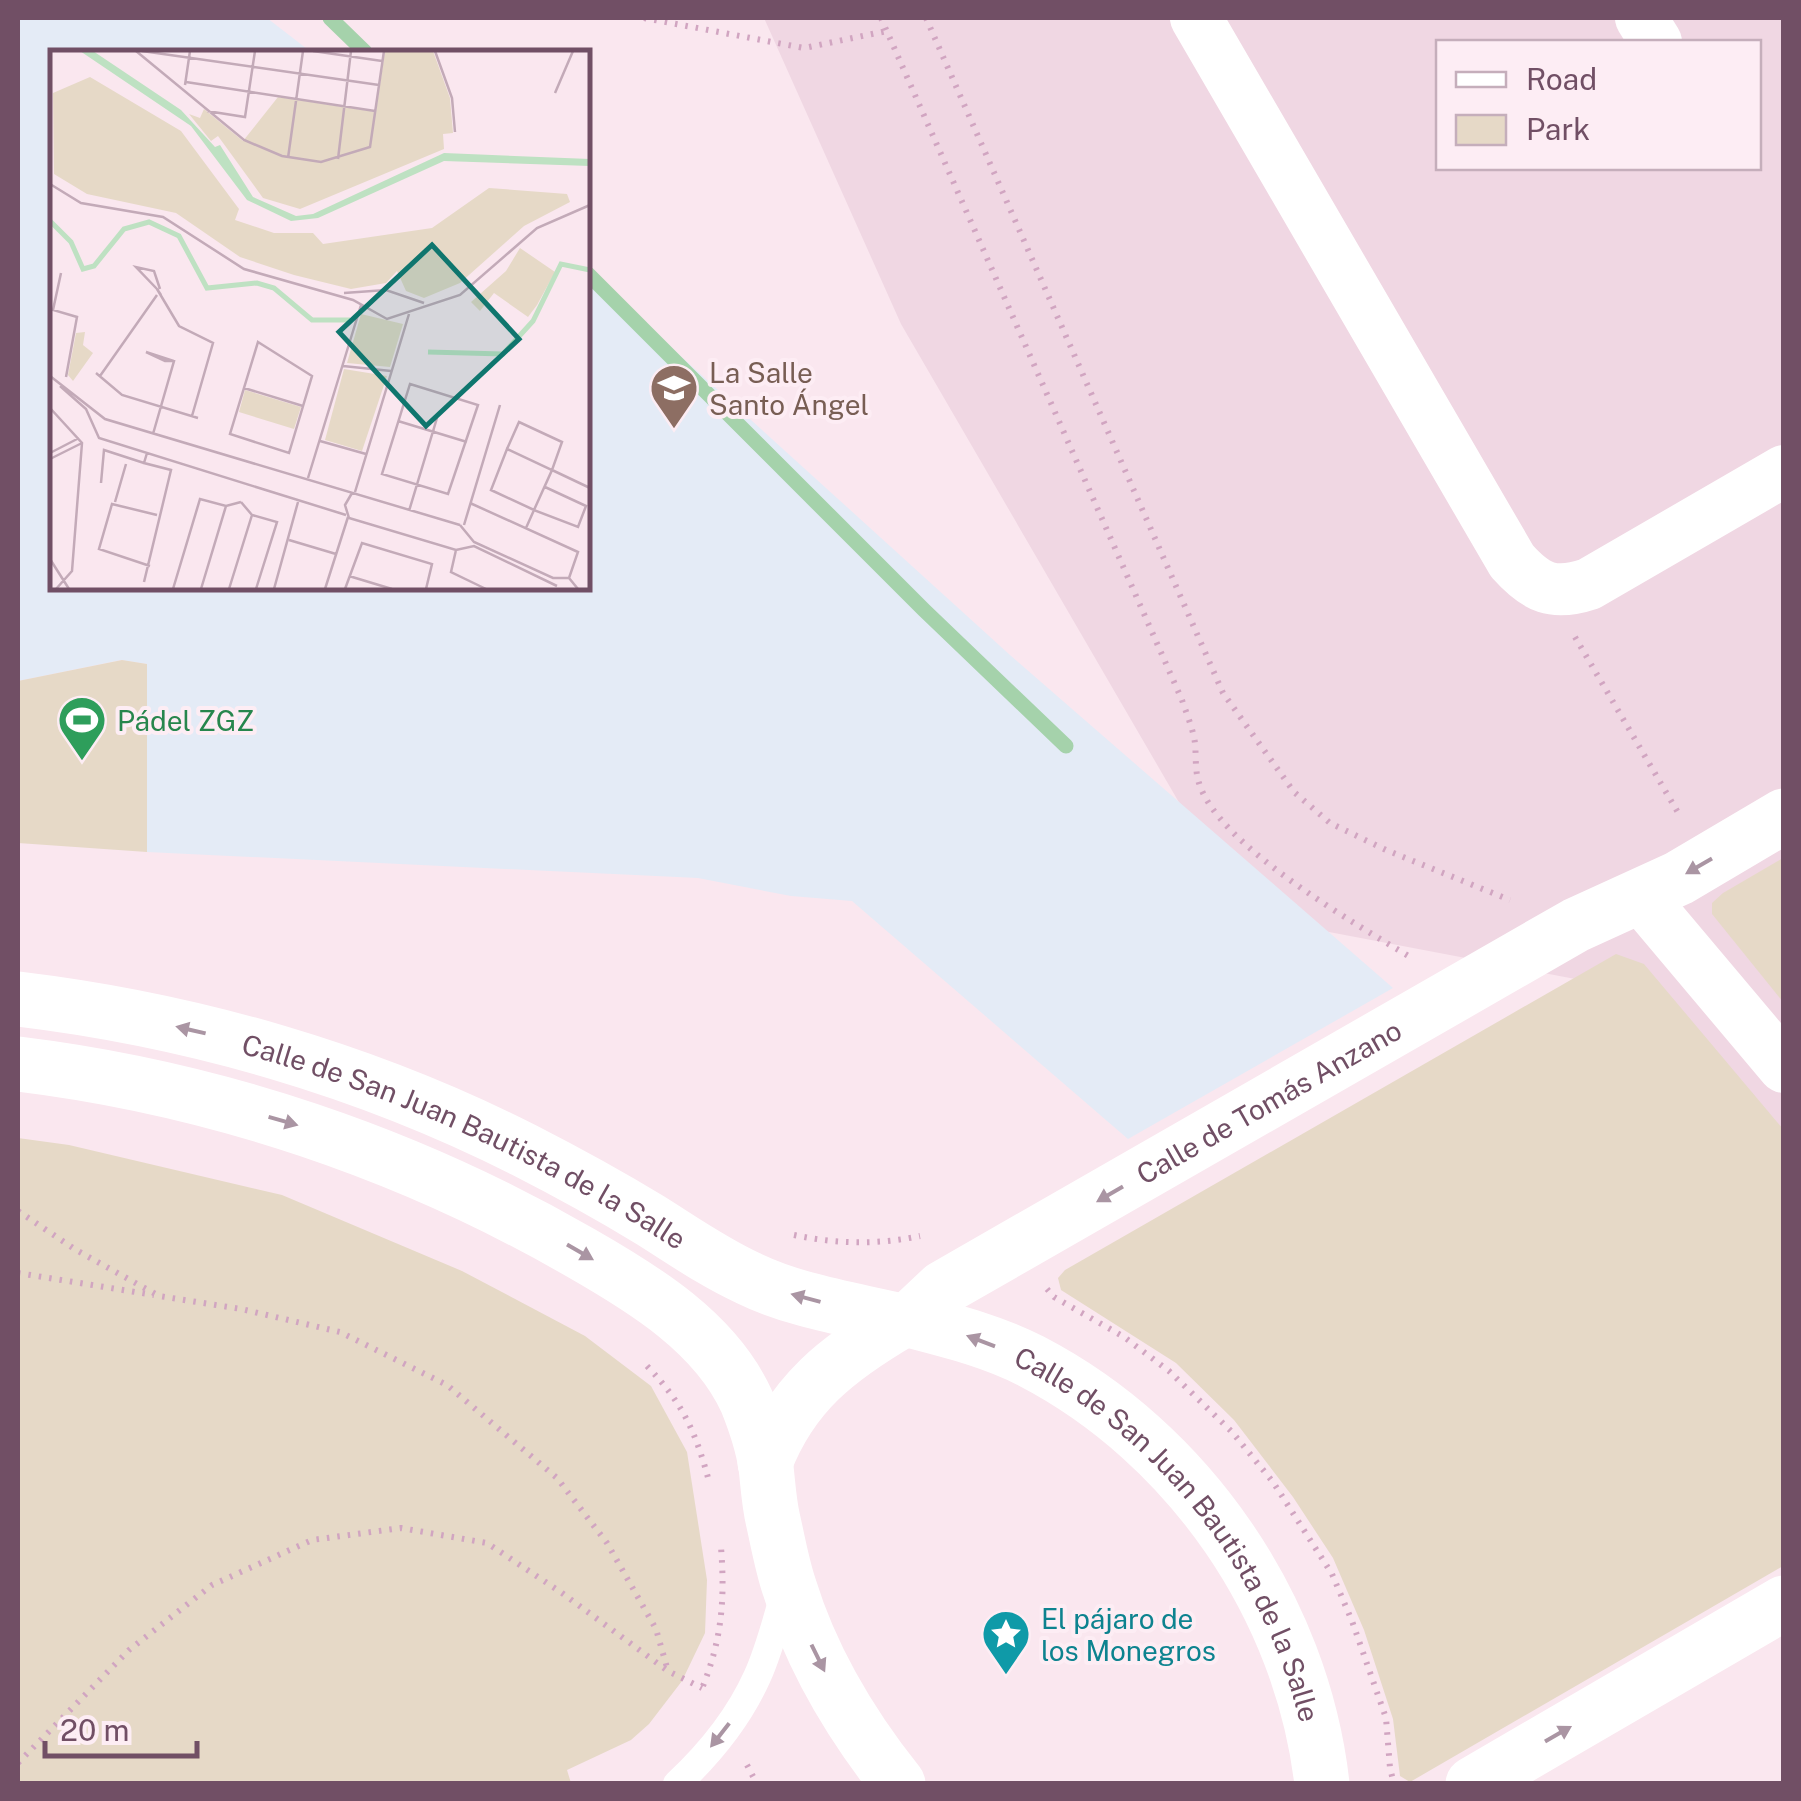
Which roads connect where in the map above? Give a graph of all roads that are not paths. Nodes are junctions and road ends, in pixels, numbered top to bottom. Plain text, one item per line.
1 (1196, 18) edge
2 (1641, 18) edge
3 (1655, 40) edge
4 (1784, 471) edge
5 (1784, 816) edge
6 (1640, 896) junction
7 (18, 999) edge
8 (18, 1064) edge
9 (1784, 1067) edge
10 (905, 1320) junction
11 (765, 1463) junction
12 (788, 1584) junction
13 (1784, 1603) edge
14 (677, 1784) edge
15 (898, 1784) edge
16 (1322, 1784) edge
17 (1473, 1784) edge

1 - 4 street
2 - 3 street
5 -> 6 main road, Calle de Tomás Anzano
6 - 9 street
6 -> 10 main road, Calle de Tomás Anzano
10 -> 7 main road, Calle de San Juan Bautista de la Salle
8 -> 11 main road, Calle de San Juan Bautista de la Salle
10 - 11 main road
16 -> 10 main road, Calle de San Juan Bautista de la Salle
11 - 12 main road, Calle de San Juan Bautista de la Salle
12 -> 14 lane
12 -> 15 main road, Calle de San Juan Bautista de la Salle
17 -> 13 main road

